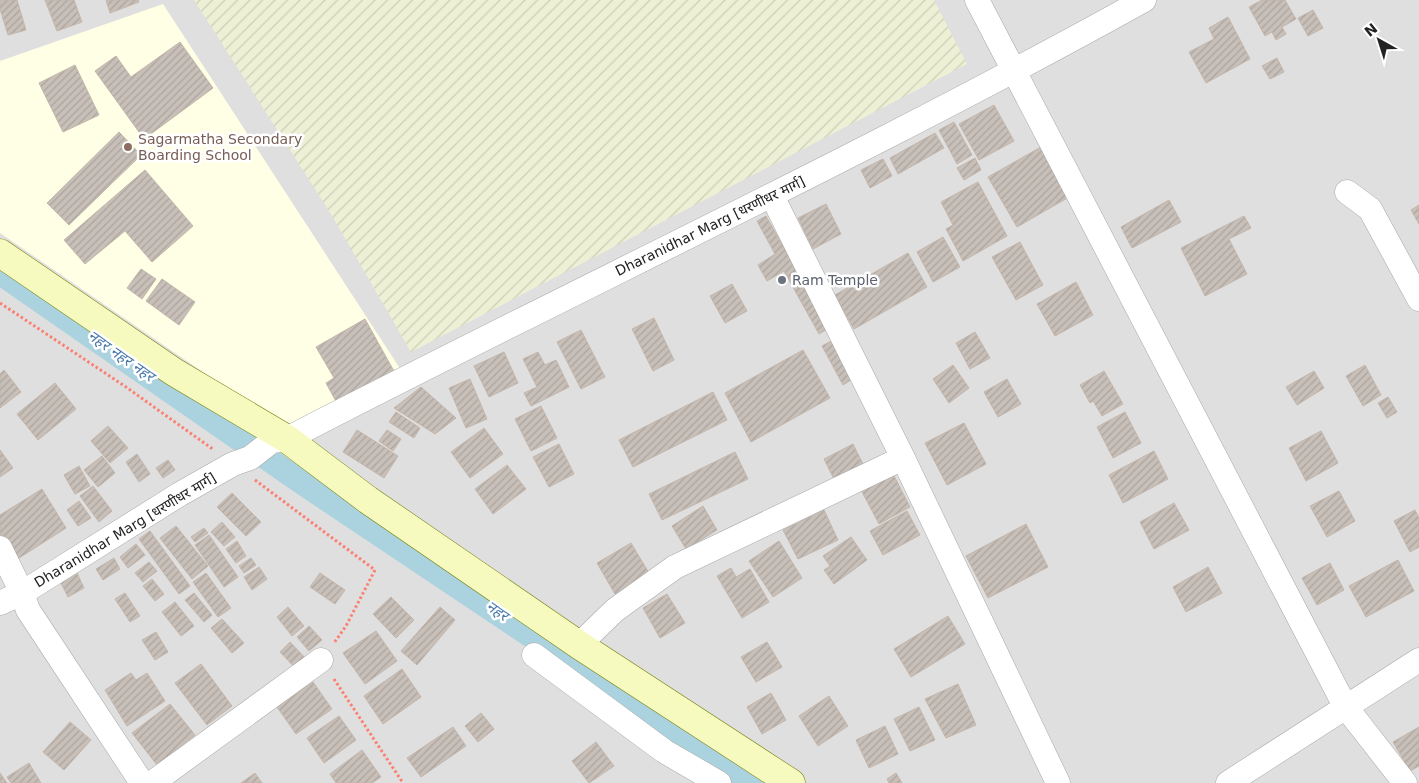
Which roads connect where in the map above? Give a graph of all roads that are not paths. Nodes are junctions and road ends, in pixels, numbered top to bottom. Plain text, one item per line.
1 (977, 0) edge
2 (1144, 0) edge
3 (1015, 72) junction
4 (1347, 192) dead end
5 (772, 196) junction
6 (0, 253) edge
7 (1419, 299) edge
8 (279, 440) junction
9 (903, 458) junction
10 (0, 548) edge
11 (22, 593) junction
12 (0, 603) edge
13 (579, 645) junction
14 (534, 655) dead end
15 (321, 660) road end
16 (1419, 660) edge
17 (1345, 706) junction
18 (1419, 776) edge
19 (142, 783) edge
20 (152, 783) edge
21 (718, 783) edge
22 (791, 783) edge
23 (1058, 783) edge
24 (1228, 783) edge
25 (1406, 783) edge

1 - 3 street
2 - 3 street, Dharanidhar Marg [धरणीधर मार्ग]
3 - 5 street, Dharanidhar Marg [धरणीधर मार्ग]
3 - 17 street
4 - 7 street
5 - 8 street, Dharanidhar Marg [धरणीधर मार्ग]
5 - 9 street
6 - 8 street
8 - 11 street, Dharanidhar Marg [धरणीधर मार्ग]
8 - 13 street
9 - 13 street
9 - 23 street
10 - 11 street
11 - 12 street, Dharanidhar Marg [धरणीधर मार्ग]
11 - 19 street
13 - 22 street
14 - 21 street
15 - 20 street
16 - 17 street
17 - 24 street
17 - 25 street
18 - 25 street

